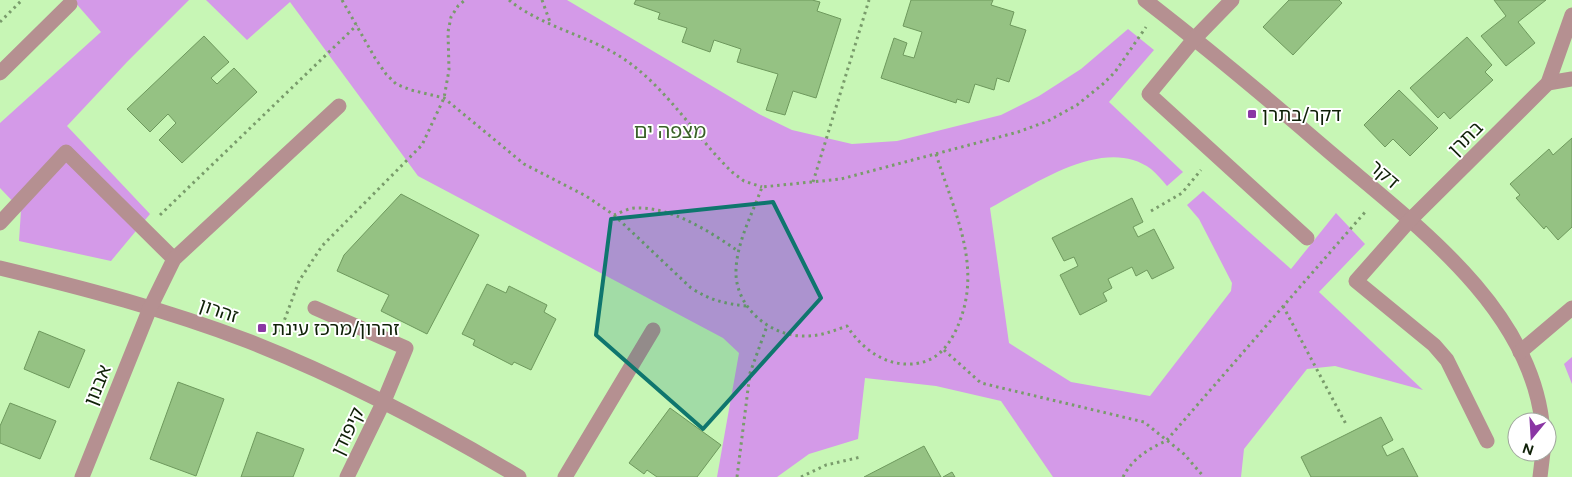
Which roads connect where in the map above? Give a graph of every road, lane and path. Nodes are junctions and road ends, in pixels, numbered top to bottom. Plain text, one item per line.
1 (22, 0) edge
2 (342, 0) edge
3 (465, 0) edge
4 (508, 0) edge
5 (542, 0) edge
6 (869, 0) edge
7 (1145, 0) edge
8 (1232, 0) edge
9 (70, 4) dead end
10 (1158, 10) junction
11 (1572, 16) edge
12 (0, 22) edge
13 (550, 22) junction
14 (357, 25) junction
15 (1195, 38) junction
16 (0, 73) edge
17 (1572, 79) edge
18 (1548, 83) junction
19 (444, 98) junction
20 (338, 106) dead end
21 (936, 154) junction
22 (1215, 155) junction
23 (813, 182) junction
24 (762, 187) junction
25 (1379, 195) junction
26 (1151, 211) dead end
27 (614, 215) junction
28 (1409, 221) junction
29 (0, 223) edge
30 (144, 230) junction
31 (1307, 238) dead end
32 (738, 250) junction
33 (174, 259) junction
34 (0, 268) edge
35 (747, 306) junction
36 (1283, 306) junction
37 (150, 308) junction
38 (315, 308) dead end
39 (1572, 308) edge
40 (767, 326) junction
41 (654, 330) dead end
42 (944, 350) junction
43 (273, 352) junction
44 (1520, 352) junction
45 (384, 402) junction
46 (1541, 412) edge
47 (1347, 426) dead end
48 (1166, 441) junction
49 (1487, 442) dead end
50 (861, 458) dead end
51 (1542, 462) edge
52 (82, 477) edge
53 (347, 477) edge
54 (519, 477) edge
55 (565, 477) edge
56 (738, 477) edge
57 (801, 477) edge
58 (1123, 477) edge
59 (1204, 477) edge
60 (1540, 477) edge

1 - 12 path
2 - 14 path
3 - 19 path
4 - 13 path
5 - 13 path
6 - 23 path
7 - 10 street, דקר
8 - 15 street
9 - 16 street
10 - 15 street, דקר
10 - 21 path
11 - 18 street
13 - 24 path
14 - 19 path
14 - 30 path
15 - 22 street
15 - 25 street, דקר
17 - 18 street
18 - 28 street, בתרן
19 - 27 path
19 - 43 path
20 - 33 street
21 - 23 path
21 - 42 path
22 - 26 path
22 - 31 street
23 - 24 path
24 - 32 path
25 - 28 street, דקר
25 - 36 path
27 - 32 path
27 - 35 path
28 - 44 street, דקר
28 - 49 street, בתרן
29 - 30 street
30 - 33 street
32 - 35 path
33 - 37 street, אבנון
34 - 37 street, זהרון
35 - 40 path
36 - 47 path
36 - 48 path
37 - 43 street, זהרון
37 - 52 street, אבנון
38 - 45 street, קיפודן
39 - 44 street
40 - 42 path
40 - 56 path
41 - 55 street
42 - 48 path
43 - 45 street, זהרון
44 - 46 street, דקר
45 - 53 street, קיפודן
45 - 54 street, זהרון
48 - 58 path
48 - 59 path
50 - 57 path
51 - 60 street

